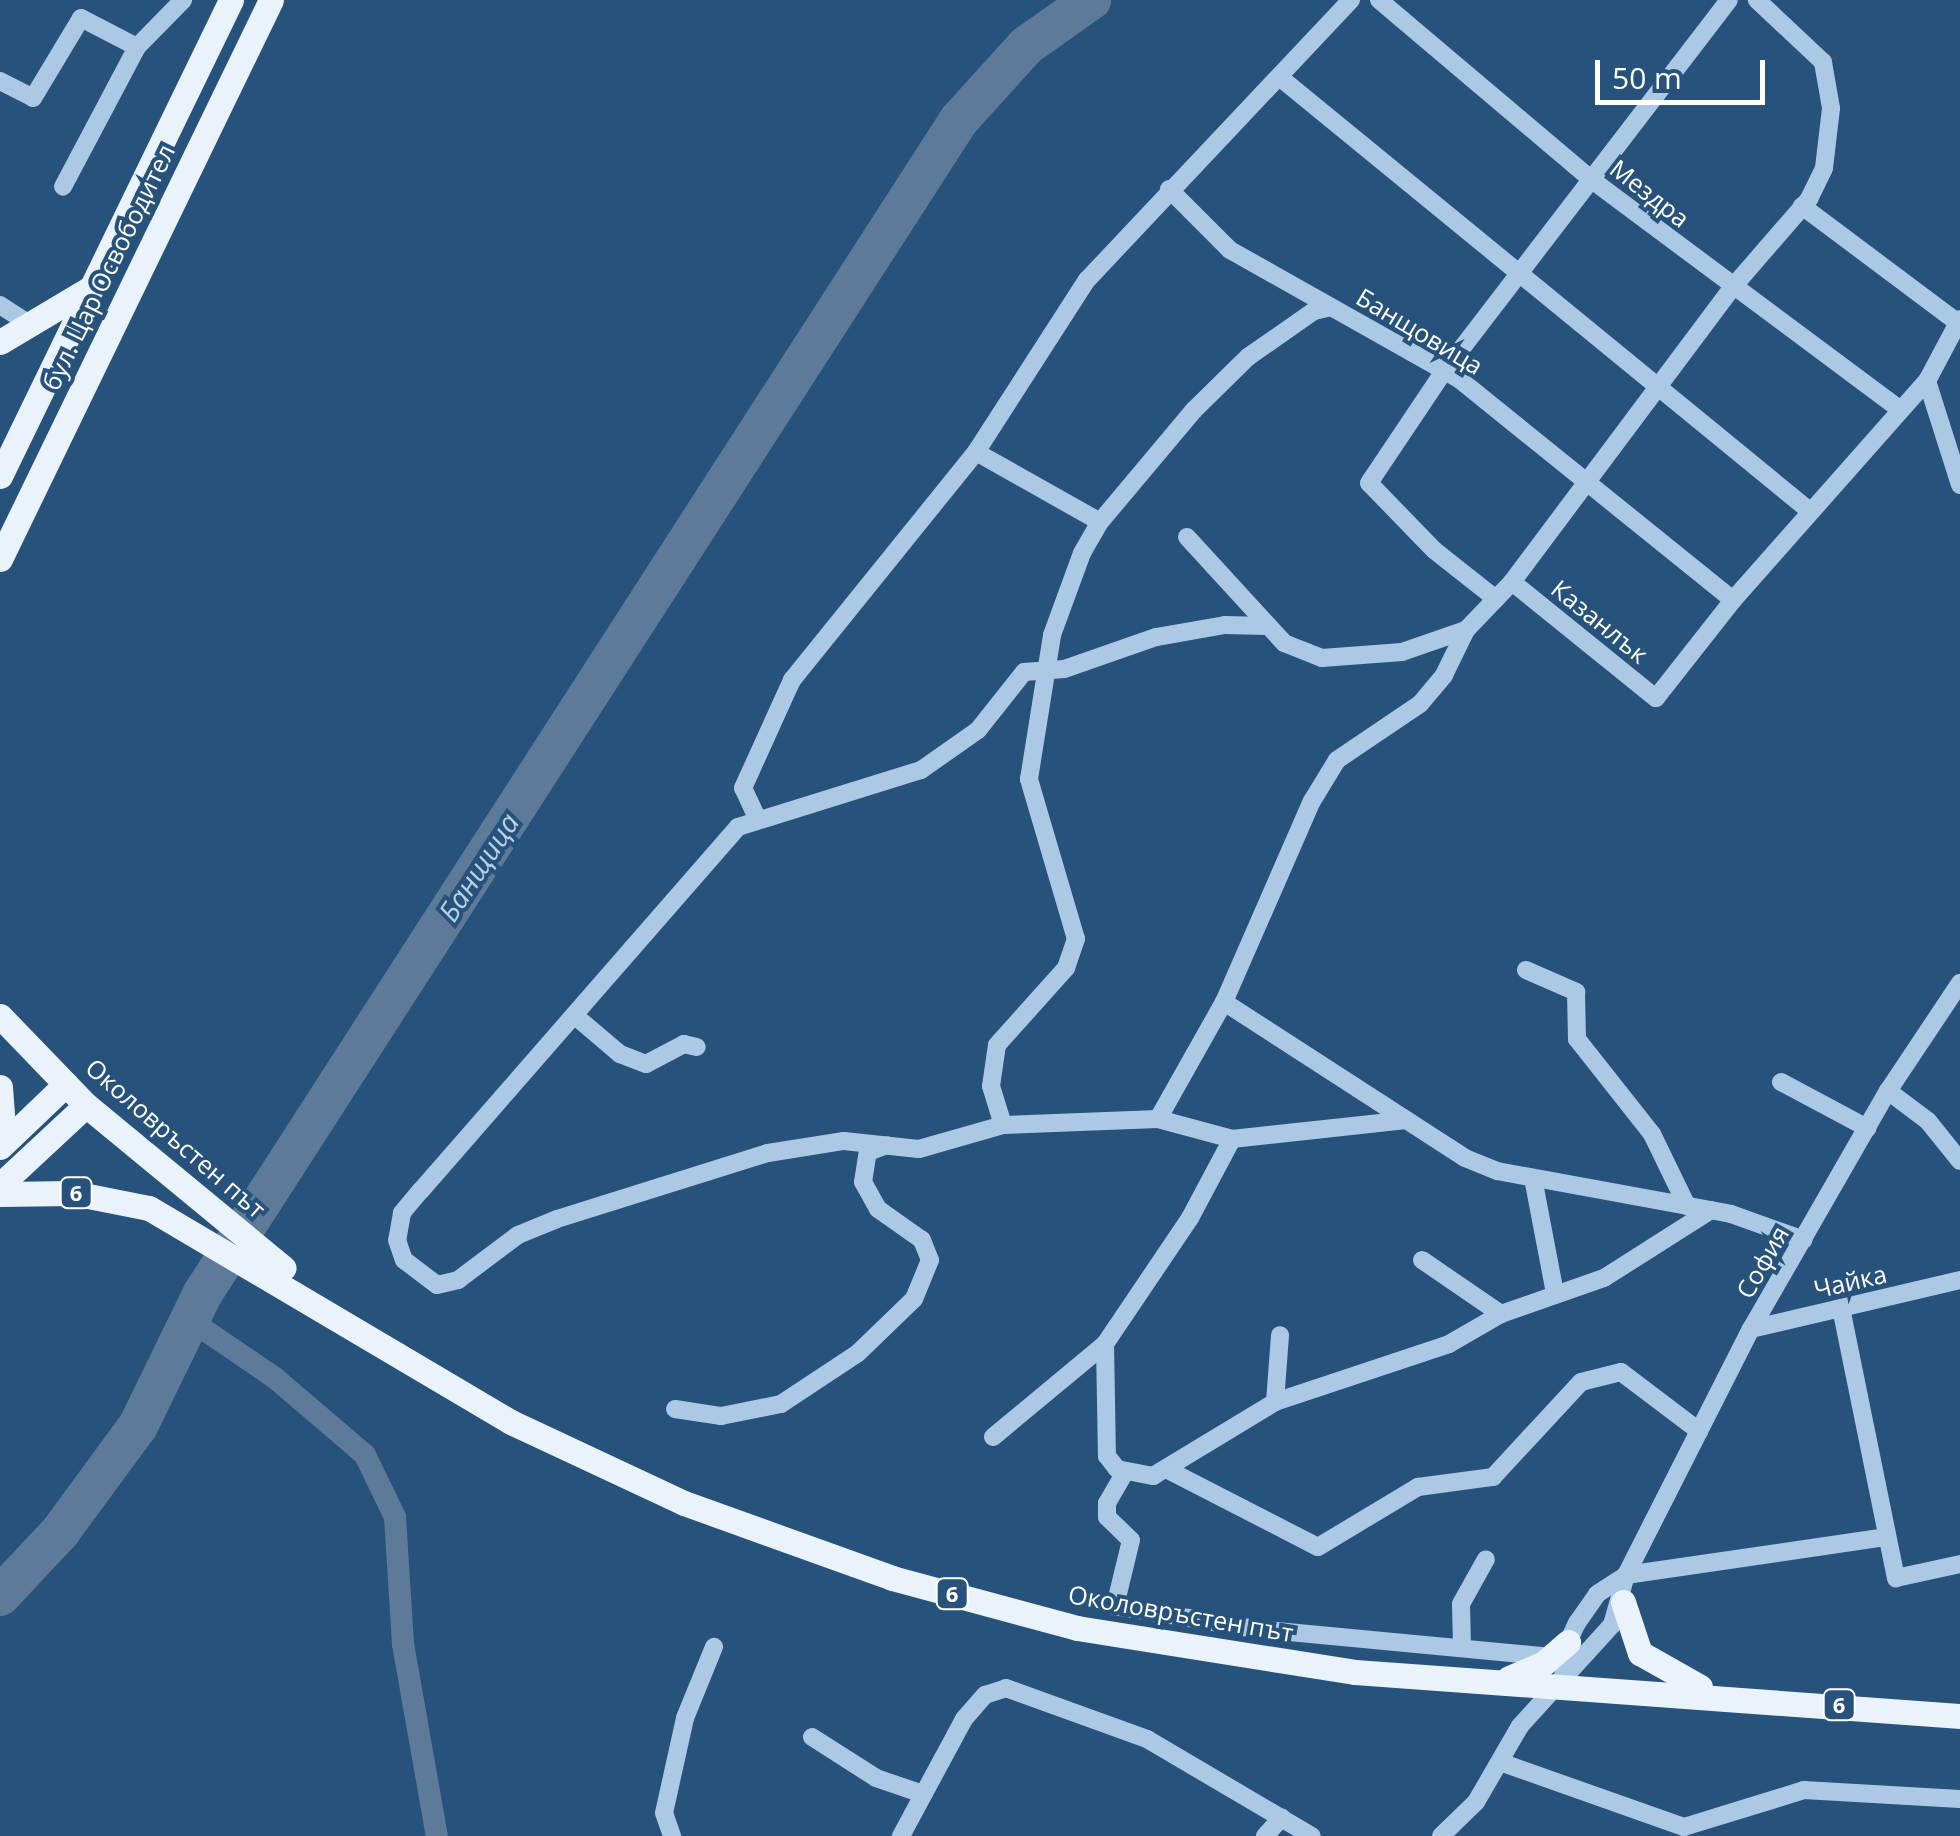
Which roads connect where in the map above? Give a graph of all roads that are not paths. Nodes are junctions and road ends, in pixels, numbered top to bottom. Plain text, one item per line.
1 (182, 0) edge
2 (232, 0) edge
3 (270, 0) edge
4 (1351, 0) edge
5 (1379, 0) edge
6 (1729, 0) edge
7 (1758, 0) edge
8 (137, 47) junction
9 (1283, 80) junction
10 (0, 81) edge
11 (1592, 180) junction
12 (63, 188) dead end
13 (1169, 189) junction
14 (1802, 206) junction
15 (1519, 276) junction
16 (92, 286) junction
17 (1732, 288) junction
18 (0, 305) edge
19 (1331, 307) junction
20 (1958, 321) edge
21 (34, 327) junction
22 (0, 342) edge
23 (1442, 374) junction
24 (1927, 380) junction
25 (1660, 391) junction
26 (1901, 410) junction
27 (976, 452) junction
28 (0, 476) edge
29 (1586, 479) junction
30 (1960, 485) edge
31 (1811, 512) junction
32 (1100, 522) junction
33 (1187, 537) dead end
34 (0, 560) edge
35 (1512, 582) junction
36 (1496, 599) junction
37 (1733, 600) junction
38 (1266, 626) junction
39 (1466, 630) junction
40 (1044, 671) junction
41 (758, 820) junction
42 (1526, 970) dead end
43 (1960, 984) edge
44 (1224, 1002) junction
45 (574, 1015) junction
46 (0, 1016) edge
47 (697, 1047) dead end
48 (1781, 1082) dead end
49 (66, 1084) junction
50 (0, 1087) edge
51 (1888, 1090) junction
52 (86, 1105) junction
53 (1158, 1119) junction
54 (1406, 1120) junction
55 (1004, 1125) junction
56 (1866, 1128) junction
57 (1232, 1139) junction
58 (2, 1144) edge
59 (888, 1145) junction
60 (1960, 1161) edge
61 (1532, 1178) junction
62 (0, 1185) edge
63 (0, 1194) edge
64 (1688, 1206) junction
65 (1712, 1210) junction
66 (1804, 1240) junction
67 (1422, 1260) dead end
68 (1960, 1280) edge
69 (1555, 1293) junction
70 (317, 1300) junction
71 (1841, 1308) junction
72 (1501, 1314) junction
73 (1750, 1330) junction
74 (1280, 1335) dead end
75 (1105, 1344) junction
76 (1275, 1402) junction
77 (675, 1409) dead end
78 (1699, 1431) junction
79 (993, 1437) dead end
80 (1170, 1471) junction
81 (1125, 1472) junction
82 (1884, 1537) junction
83 (1486, 1559) dead end
84 (1960, 1564) edge
85 (1626, 1575) junction
86 (1623, 1602) junction
87 (1462, 1646) junction
88 (714, 1648) dead end
89 (1560, 1650) junction
90 (1502, 1681) junction
91 (1562, 1683) junction
92 (1719, 1695) junction
93 (1960, 1716) edge
94 (812, 1736) dead end
95 (1500, 1762) junction
96 (923, 1794) junction
97 (1960, 1800) edge
98 (1282, 1817) junction
99 (1691, 1831) edge
100 (672, 1836) edge
101 (901, 1836) edge
102 (1264, 1836) edge
103 (1312, 1836) edge
104 (1441, 1836) edge

1 - 8 street
2 - 16 main road, бул. Цар Освободител
3 - 34 main road, бул. Цар Освободител
4 - 9 street
5 - 11 street, Мездра
6 - 11 street
7 - 14 street
8 - 10 street
8 - 12 street
9 - 13 street
9 - 15 street
11 - 15 street
11 - 17 street, Мездра
13 - 19 street, Банщовица
13 - 27 street
14 - 17 street
14 - 20 street
15 - 23 street
15 - 25 street
16 - 21 main road
16 - 28 main road, бул. Цар Освободител
17 - 25 street
17 - 26 street, Мездра
18 - 21 street
19 - 23 street, Банщовица
19 - 32 street
20 - 24 street
21 - 22 main road
23 - 29 street, Банщовица
23 - 36 street
24 - 26 street
24 - 30 street
25 - 29 street
25 - 31 street
26 - 31 street
27 - 32 street
27 - 41 street
29 - 35 street
29 - 37 street, Банщовица
31 - 37 street
32 - 40 street
33 - 38 street
35 - 36 street
35 - 37 street, Казанлък
36 - 39 street
38 - 39 street
38 - 40 street
39 - 44 street
40 - 41 street
40 - 55 street
41 - 45 street
42 - 64 street
43 - 51 street, София
44 - 53 street
44 - 54 street
45 - 47 street
45 - 59 street
46 - 49 main road, Околовръстен път / 6
48 - 56 street
49 - 52 main road, Околовръстен път / 6
49 - 58 main road
50 - 58 main road
51 - 56 street, София
51 - 60 street
52 - 62 main road
52 - 70 main road, Околовръстен път / 6
53 - 55 street
53 - 57 street
54 - 57 street
54 - 61 street
55 - 59 street
56 - 66 street, София
57 - 75 street
59 - 77 street
61 - 64 street
61 - 69 street
63 - 70 main road, 6
64 - 65 street
65 - 66 street
65 - 69 street
66 - 73 street, София
67 - 72 street
68 - 71 street, Чайка
69 - 72 street
70 - 90 main road, Околовръстен път / 6
71 - 73 street, Чайка
71 - 82 street
72 - 76 street
73 - 78 street, София
74 - 76 street
75 - 79 street
75 - 81 street
76 - 80 street
78 - 80 street
78 - 85 street, София
80 - 81 street
81 - 87 street
82 - 84 street
82 - 85 street
83 - 87 street
85 - 86 street
85 - 89 street
86 - 91 street
86 - 92 main road
87 - 89 street
88 - 100 street
89 - 90 main road
89 - 91 street
90 - 91 main road, Околовръстен път / 6
91 - 92 main road, Околовръстен път / 6
91 - 95 street
92 - 93 main road, Околовръстен път / 6
94 - 96 street
95 - 99 street
95 - 104 street
96 - 98 street
96 - 101 street
97 - 99 street
98 - 102 street
98 - 103 street

